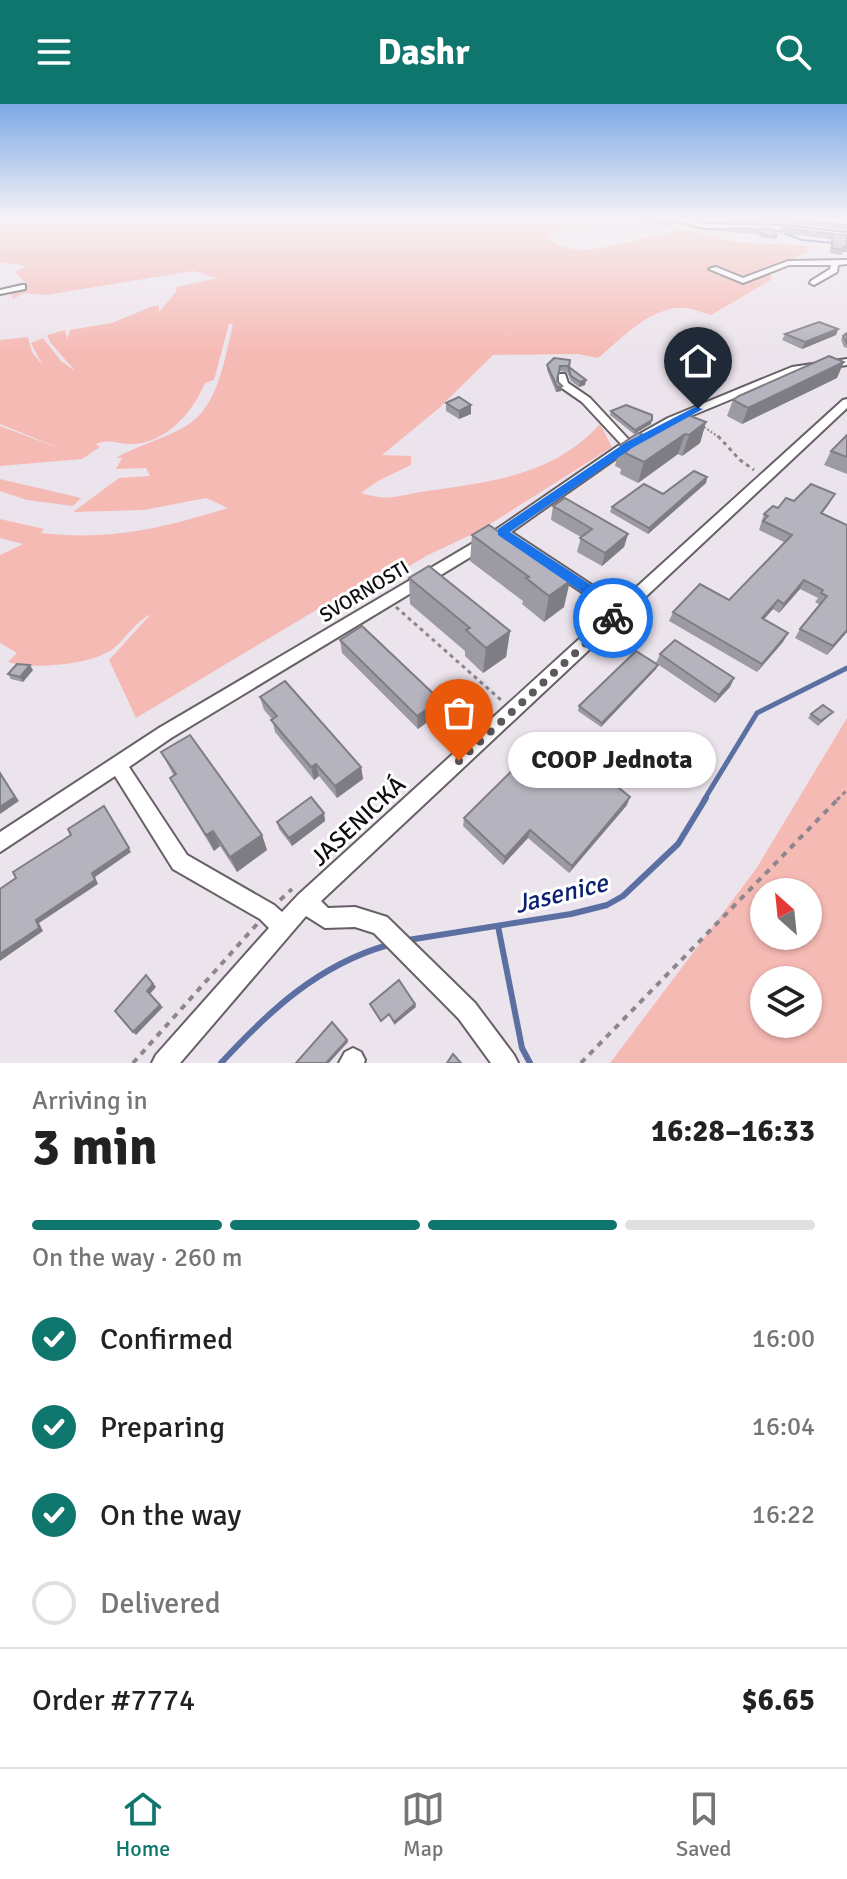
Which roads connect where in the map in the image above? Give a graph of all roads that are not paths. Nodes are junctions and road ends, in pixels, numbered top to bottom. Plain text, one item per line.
1 (835, 263) edge
2 (787, 264) edge
3 (713, 269) dead end
4 (814, 283) dead end
5 (22, 287) dead end
6 (0, 292) edge
7 (847, 362) edge
8 (562, 376) edge
9 (847, 402) edge
10 (840, 418) edge
11 (628, 445) junction
12 (502, 532) junction
13 (620, 611) junction
14 (118, 766) junction
15 (0, 843) edge
16 (305, 902) junction
17 (282, 926) junction
18 (164, 1063) edge
19 (506, 1063) edge

1 - 4 street
2 - 3 street
5 - 6 street
7 - 11 street, SVORNOSTI
8 - 11 street
9 - 10 street, JASENICKÁ
10 - 13 street, JASENICKÁ
11 - 12 street, SVORNOSTI
12 - 13 street
12 - 14 street, SVORNOSTI
13 - 16 street, JASENICKÁ
14 - 15 street, SVORNOSTI
14 - 17 street
16 - 17 street, JASENICKÁ
16 - 19 street
17 - 18 street, JASENICKÁ

